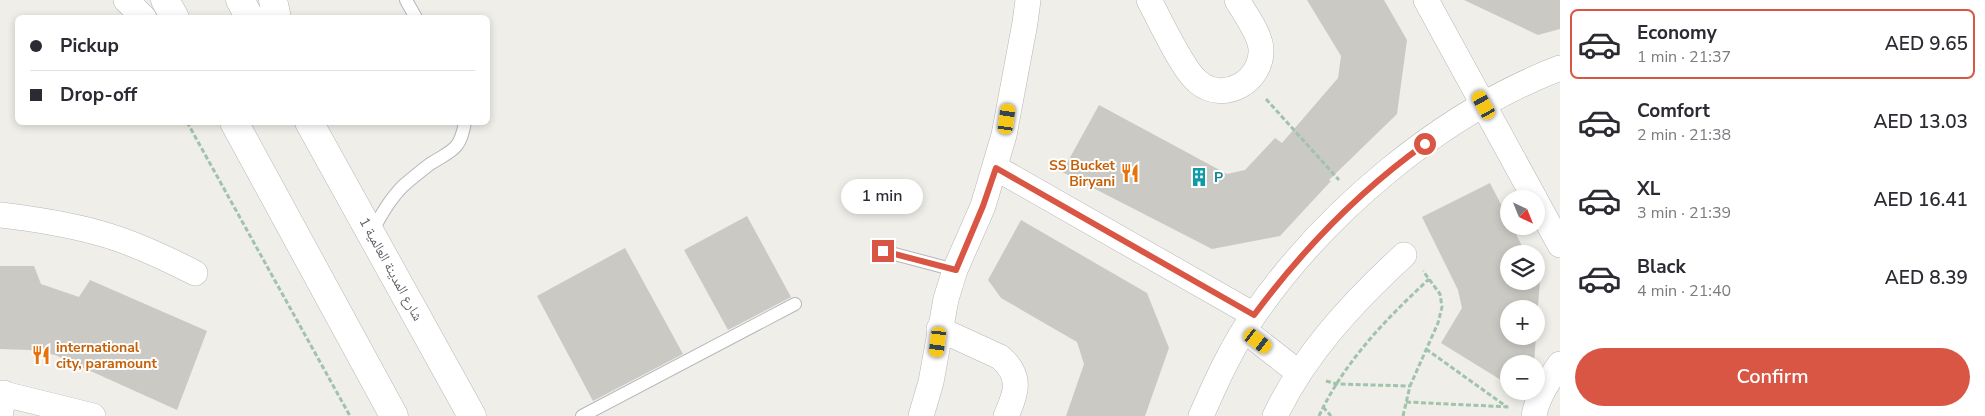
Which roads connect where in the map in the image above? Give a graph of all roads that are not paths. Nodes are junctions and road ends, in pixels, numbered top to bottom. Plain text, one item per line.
1 (126, 0) edge
2 (165, 0) edge
3 (240, 0) edge
4 (274, 0) edge
5 (406, 0) edge
6 (1028, 0) edge
7 (1149, 0) edge
8 (1237, 0) edge
9 (1426, 0) edge
10 (141, 15) edge
11 (173, 15) edge
12 (248, 15) edge
13 (276, 15) edge
14 (414, 15) edge
15 (1560, 68) edge
16 (1484, 105) junction
17 (236, 125) edge
18 (311, 125) edge
19 (464, 125) edge
20 (996, 168) junction
21 (1531, 190) edge
22 (0, 215) edge
23 (1545, 217) edge
24 (371, 234) junction
25 (1560, 245) edge
26 (883, 251) dead end
27 (1404, 254) road end
28 (956, 270) junction
29 (195, 272) dead end
30 (795, 304) dead end
31 (1249, 322) junction
32 (939, 329) junction
33 (1560, 364) edge
34 (1299, 373) junction
35 (2, 401) edge
36 (1534, 412) edge
37 (394, 415) edge
38 (93, 416) edge
39 (472, 416) edge
40 (582, 416) edge
41 (922, 416) edge
42 (1006, 416) edge
43 (1201, 416) edge
44 (1274, 416) edge

1 - 10 street
2 - 11 street
3 - 12 street
4 - 13 street
5 - 14 lane
6 - 20 street
7 - 8 street
9 - 16 street
15 - 16 street
16 - 21 street
16 - 31 street
17 - 37 street
18 - 24 street, شارع المدينة العالمية 1
19 - 24 lane
20 - 28 street
20 - 31 street
22 - 29 street
23 - 25 street
24 - 39 street, شارع المدينة العالمية 1
26 - 28 lane
27 - 34 street
28 - 32 street
30 - 40 lane
31 - 34 street
31 - 43 street
32 - 41 street
32 - 42 street
33 - 36 street
34 - 44 street
35 - 38 street

